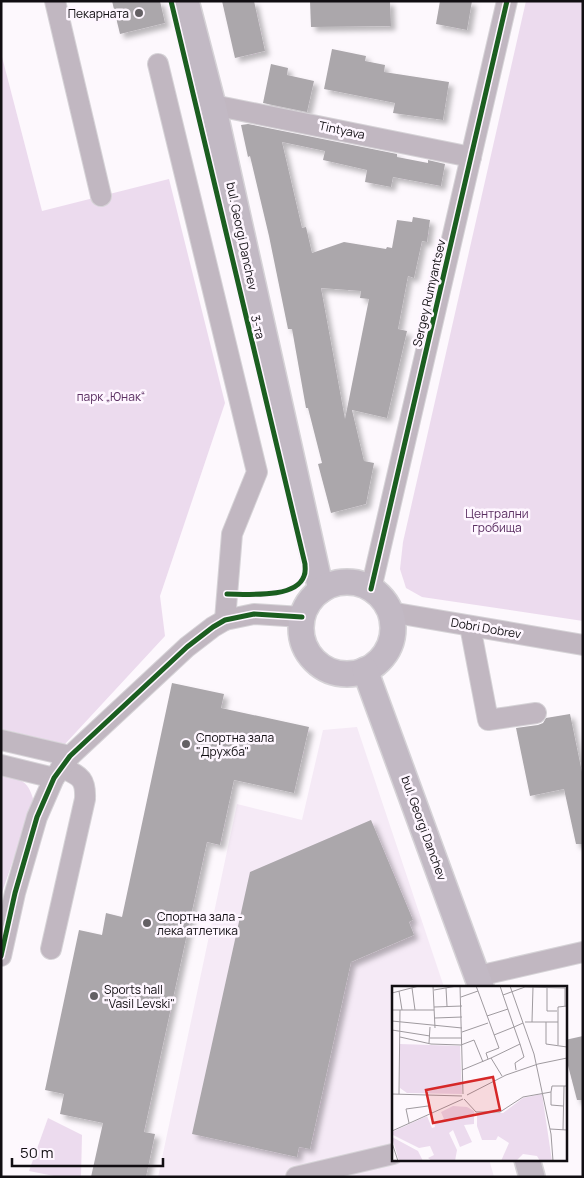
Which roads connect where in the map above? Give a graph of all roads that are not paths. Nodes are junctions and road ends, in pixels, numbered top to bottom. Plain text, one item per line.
1 (55, 1) edge
2 (186, 1) edge
3 (507, 1) edge
4 (158, 64) dead end
5 (213, 105) junction
6 (471, 157) junction
7 (101, 196) dead end
8 (371, 589) junction
9 (321, 590) junction
10 (390, 612) junction
11 (302, 617) junction
12 (225, 620) junction
13 (470, 626) junction
14 (583, 645) edge
15 (365, 670) junction
16 (536, 713) dead end
17 (1, 740) edge
18 (1, 765) edge
19 (62, 767) junction
20 (52, 949) dead end
21 (583, 952) edge
22 (1, 956) edge
23 (480, 981) edge
24 (392, 1154) edge
25 (527, 1160) edge
26 (296, 1177) edge
27 (532, 1177) edge

1 - 7 street
2 - 5 main road, bul. Georgi Danchev
3 - 6 street, Sergey Rumyantsev
4 - 12 street
5 - 6 street, Tintyava
5 - 9 main road, bul. Georgi Danchev
6 - 8 street, Sergey Rumyantsev
8 - 9 main road
8 - 10 main road
9 - 11 main road
10 - 13 street, Dobri Dobrev
10 - 15 main road
11 - 12 street
11 - 15 main road
12 - 19 street
13 - 14 street, Dobri Dobrev
13 - 16 street
15 - 23 main road, bul. Georgi Danchev
17 - 19 street
18 - 19 street
19 - 20 street
19 - 22 street
21 - 23 street
24 - 26 street
25 - 27 main road

